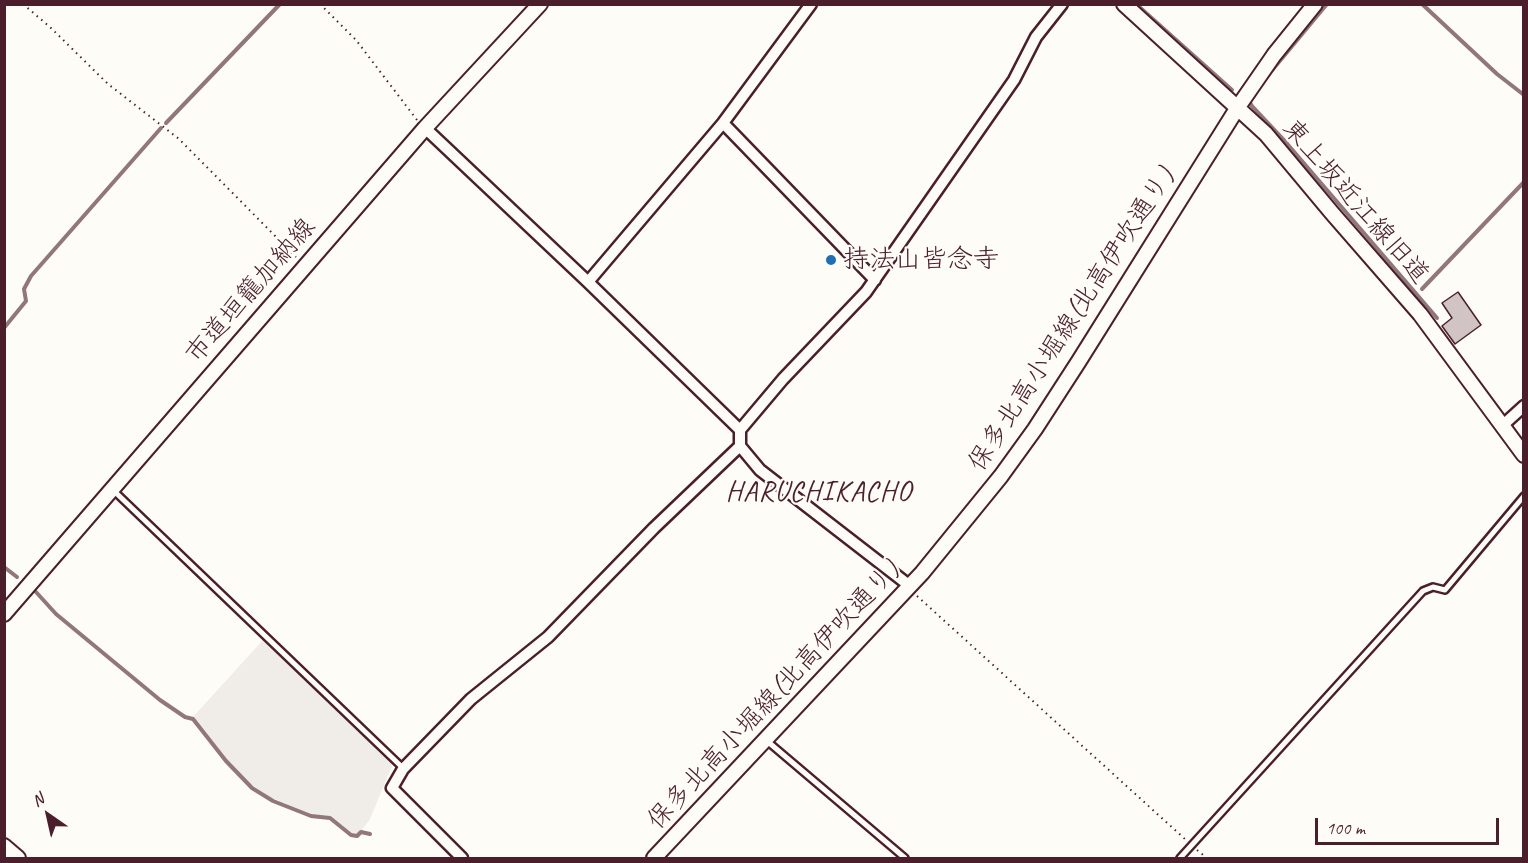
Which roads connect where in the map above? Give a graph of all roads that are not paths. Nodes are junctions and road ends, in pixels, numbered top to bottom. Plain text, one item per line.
1 (540, 4) edge
2 (811, 4) edge
3 (1062, 4) edge
4 (1124, 4) edge
5 (1316, 4) edge
6 (1238, 107) junction
7 (723, 123) junction
8 (425, 128) junction
9 (875, 280) junction
10 (588, 282) junction
11 (1524, 405) edge
12 (1502, 426) junction
13 (740, 430) junction
14 (740, 446) junction
15 (1524, 455) edge
16 (112, 489) junction
17 (1524, 496) edge
18 (910, 586) junction
19 (4, 614) edge
20 (766, 740) junction
21 (403, 769) junction
22 (4, 846) edge
23 (18, 858) edge
24 (462, 858) edge
25 (654, 858) edge
26 (905, 858) edge
27 (1180, 858) edge

1 - 8 street, 市道垣籠加納線
2 - 7 street
3 - 9 street
4 - 6 street, 東上坂近江線旧道
5 - 6 street, 保多北高小堀線(北高伊吹通り)
6 - 12 street, 東上坂近江線旧道
6 - 18 street, 保多北高小堀線(北高伊吹通り)
7 - 9 street
7 - 10 street
8 - 10 street
8 - 16 street, 市道垣籠加納線
9 - 13 street
10 - 13 street
11 - 12 street
12 - 15 street, 東上坂近江線旧道
13 - 14 street
14 - 18 street
14 - 21 street
16 - 19 street, 市道垣籠加納線
16 - 21 lane
17 - 27 lane
18 - 20 street, 保多北高小堀線(北高伊吹通り)
20 - 25 street, 保多北高小堀線(北高伊吹通り)
20 - 26 lane
21 - 24 street
22 - 23 street

